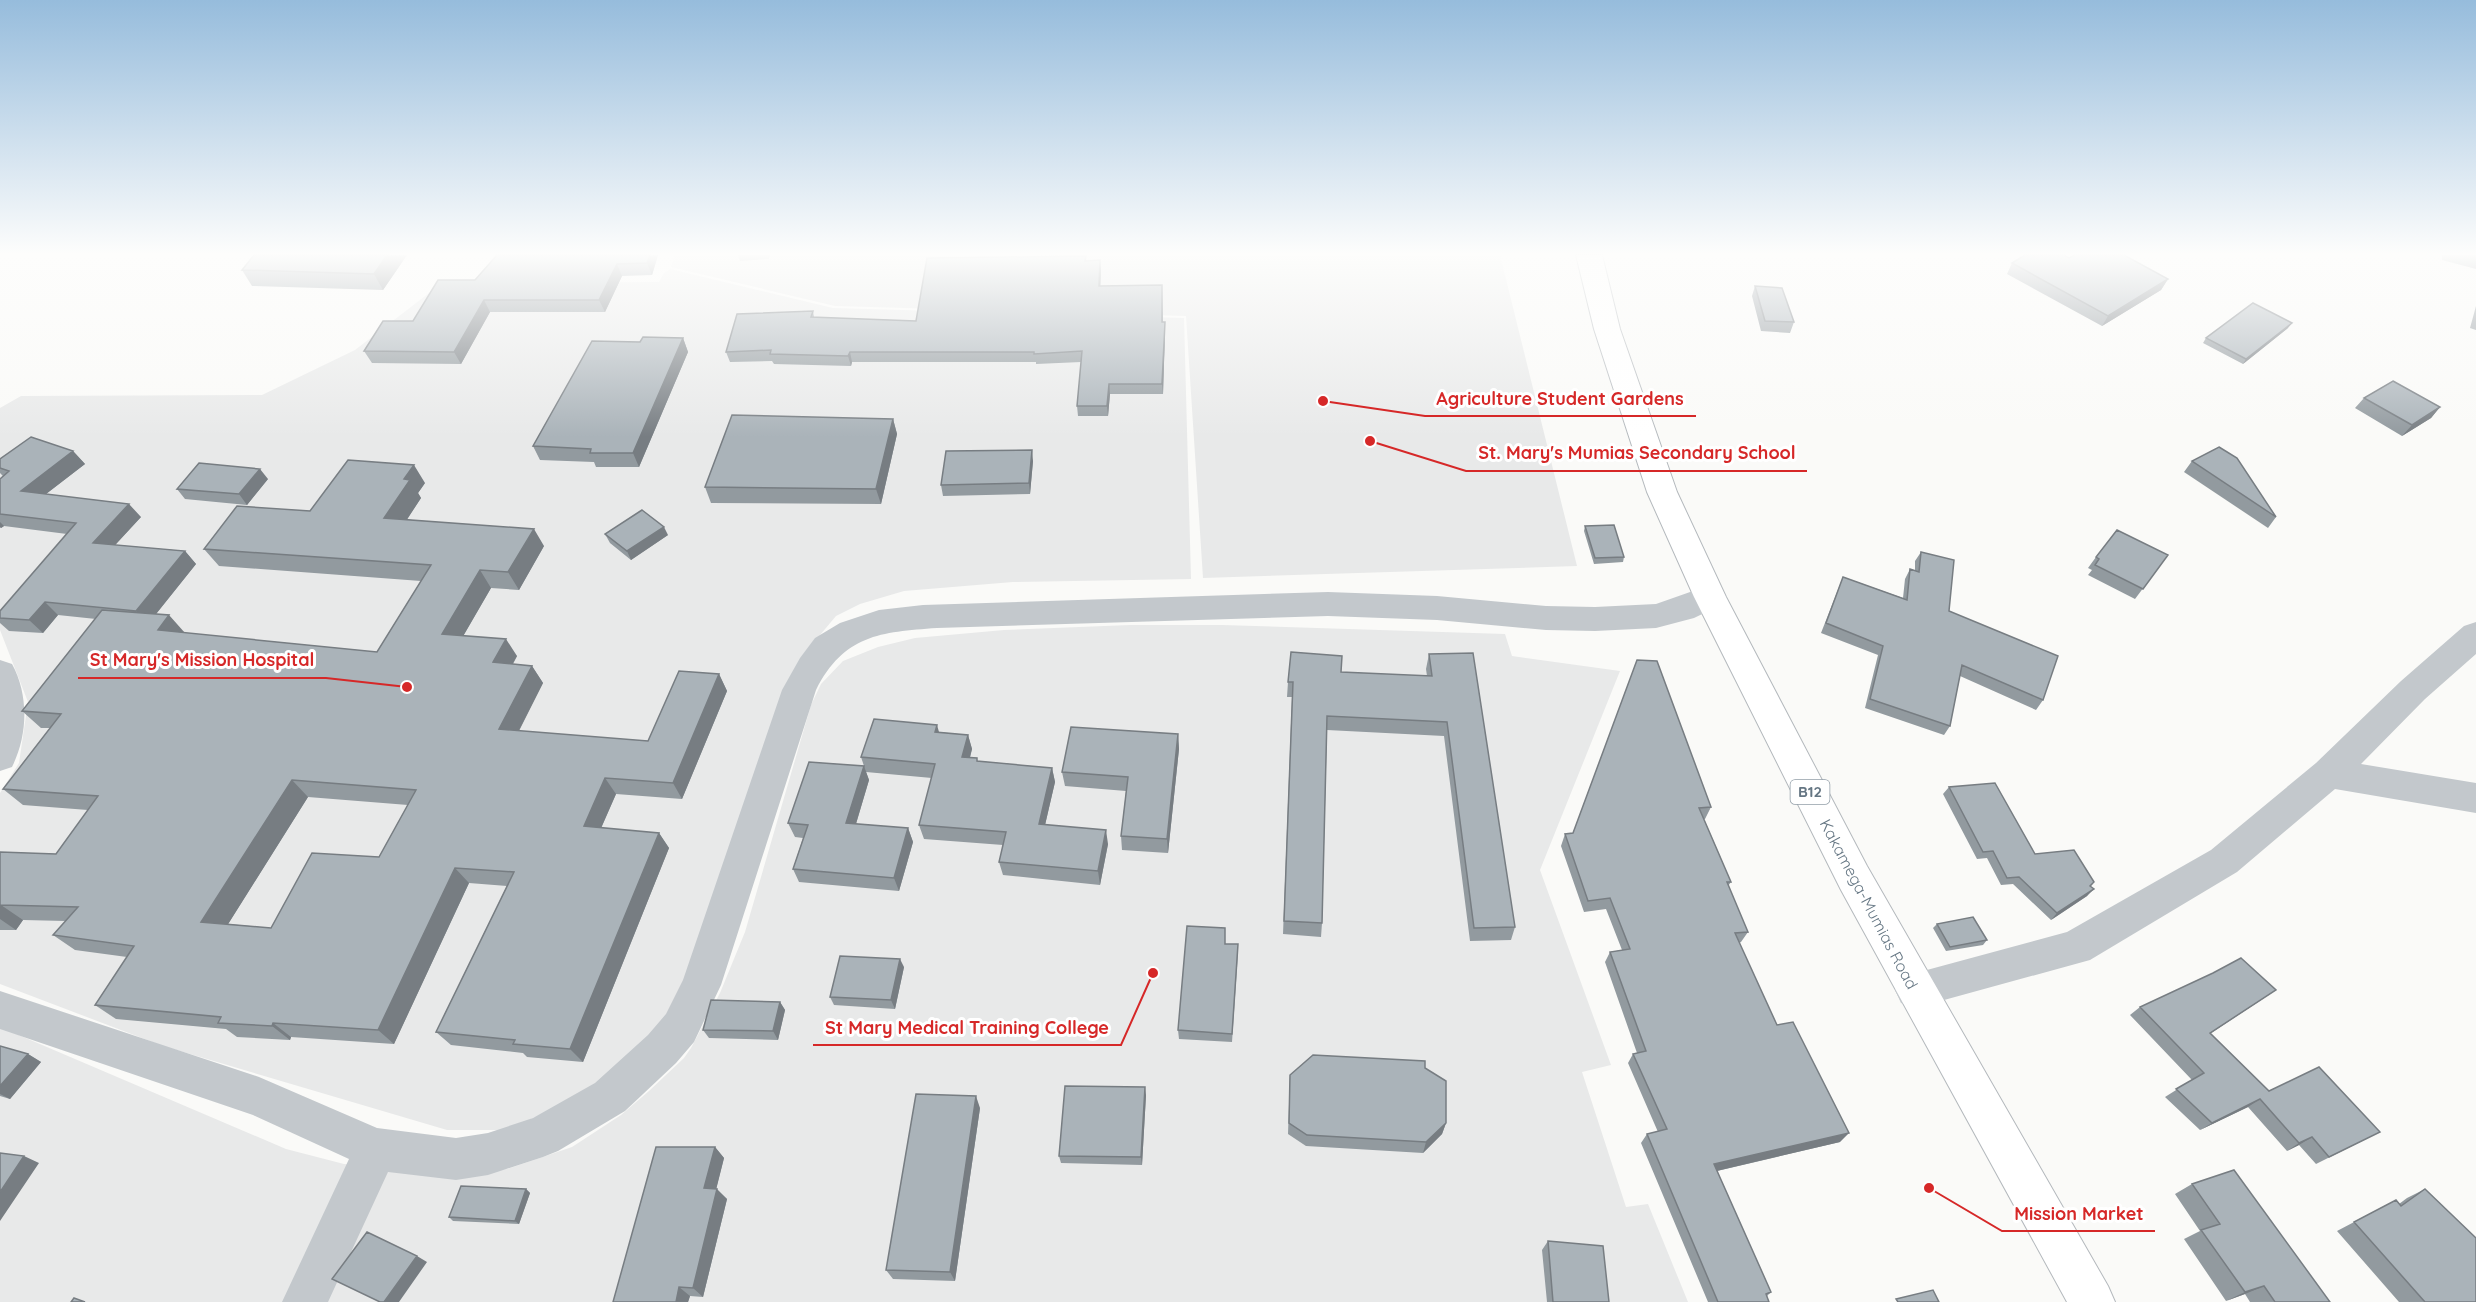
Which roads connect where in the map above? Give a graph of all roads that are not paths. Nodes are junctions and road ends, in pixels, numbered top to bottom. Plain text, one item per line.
1 (1604, 316) edge
2 (1710, 597) junction
3 (2476, 635) edge
4 (0, 673) edge
5 (0, 757) edge
6 (2329, 772) junction
7 (2476, 798) edge
8 (1915, 990) junction
9 (0, 1010) edge
10 (376, 1149) junction
11 (305, 1302) edge
12 (2092, 1302) edge

1 - 2 highway, Kakamega-Mumias Road / B12
2 - 8 highway, Kakamega-Mumias Road / B12
2 - 10 street
3 - 6 street
4 - 5 street
6 - 7 street
6 - 8 street
8 - 12 highway, Kakamega-Mumias Road / B12
9 - 10 street
10 - 11 street

